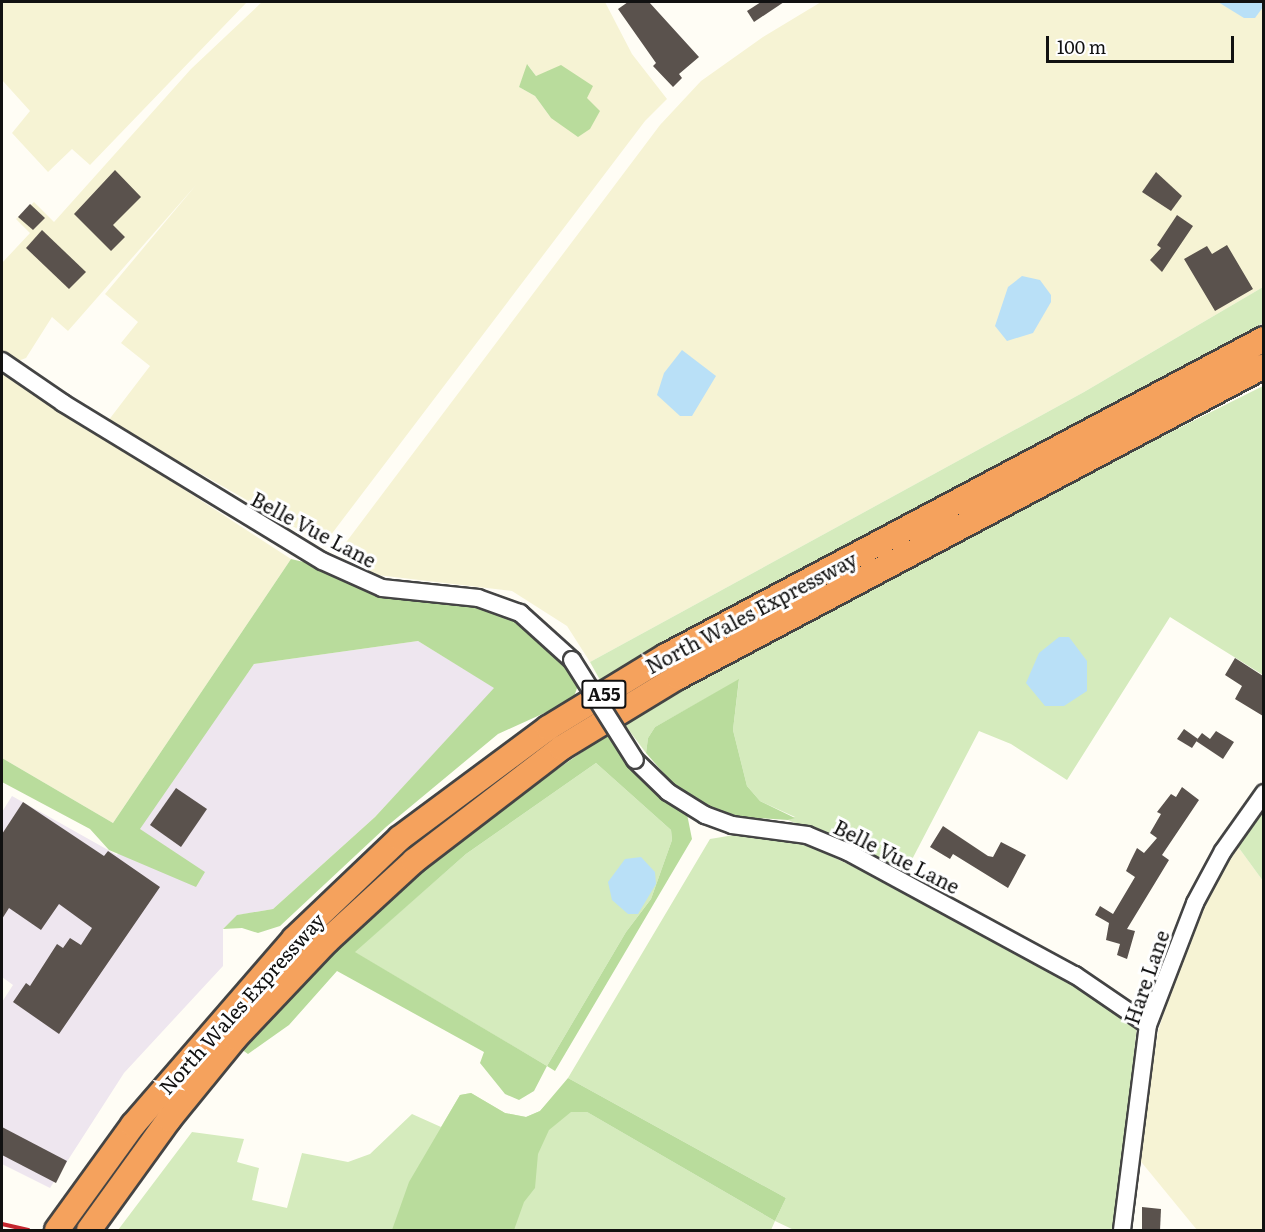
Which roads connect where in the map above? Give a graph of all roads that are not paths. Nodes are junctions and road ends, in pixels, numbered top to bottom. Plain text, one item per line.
1 (1263, 339) edge
2 (2, 361) edge
3 (1263, 366) edge
4 (1263, 793) edge
5 (1148, 1025) junction
6 (94, 1223) edge
7 (57, 1230) edge
8 (1122, 1230) edge

1 - 7 highway, North Wales Expressway / A55
2 - 5 street, Belle Vue Lane, bridge
3 - 6 highway, North Wales Expressway / A55
4 - 5 street, Hare Lane
5 - 8 street, Hare Lane

